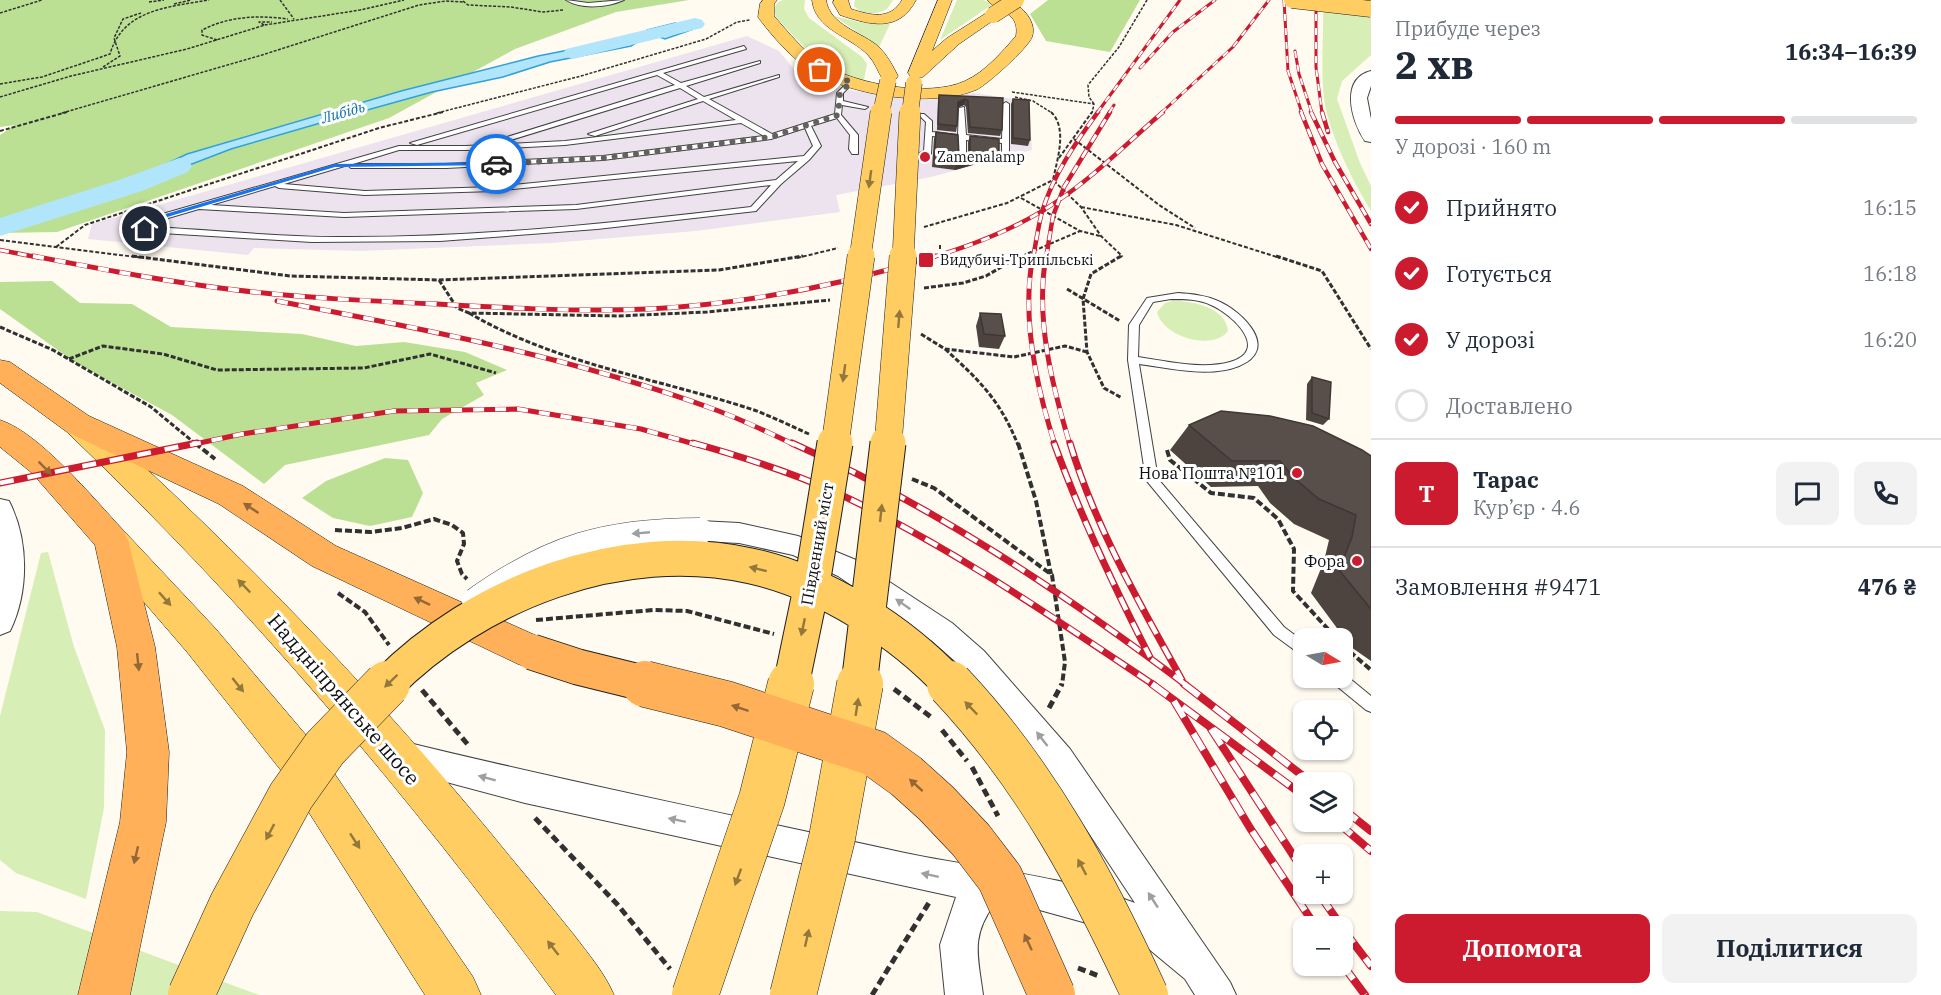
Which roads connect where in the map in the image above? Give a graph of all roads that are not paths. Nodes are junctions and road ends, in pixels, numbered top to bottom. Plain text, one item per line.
1 (569, 0) edge
2 (621, 0) edge
3 (770, 0) edge
4 (819, 0) edge
5 (841, 0) edge
6 (909, 0) edge
7 (923, 0) edge
8 (945, 0) edge
9 (1016, 0) edge
10 (1292, 0) edge
11 (1340, 0) edge
12 (1371, 3) edge
13 (994, 7) edge
14 (1371, 9) edge
15 (909, 28) dead end
16 (744, 48) dead end
17 (758, 62) dead end
18 (658, 73) junction
19 (777, 76) dead end
20 (1371, 76) edge
21 (904, 81) junction
22 (851, 82) junction
23 (680, 85) junction
24 (1364, 96) edge
25 (704, 98) junction
26 (840, 103) junction
27 (1006, 104) dead end
28 (865, 107) dead end
29 (962, 108) edge
30 (838, 115) junction
31 (742, 121) junction
32 (807, 126) junction
33 (928, 134) junction
34 (771, 137) junction
35 (962, 137) junction
36 (1371, 137) edge
37 (1006, 141) junction
38 (565, 143) junction
39 (479, 147) junction
40 (399, 148) junction
41 (855, 152) dead end
42 (1006, 154) dead end
43 (917, 156) dead end
44 (806, 158) junction
45 (962, 159) edge
46 (335, 165) junction
47 (778, 182) junction
48 (272, 186) junction
49 (201, 207) junction
50 (1133, 360) junction
51 (0, 369) edge
52 (78, 424) junction
53 (0, 431) edge
54 (0, 508) edge
55 (111, 540) junction
56 (2, 610) edge
57 (434, 642) junction
58 (1293, 642) edge
59 (1350, 688) edge
60 (1371, 705) edge
61 (396, 754) junction
62 (987, 885) junction
63 (1207, 981) edge
64 (104, 995) edge
65 (190, 995) edge
66 (455, 995) edge
67 (588, 995) edge
68 (695, 995) edge
69 (793, 995) edge
70 (964, 995) edge
71 (1052, 995) edge
72 (1145, 995) edge

1 - 2 lane
3 - 22 main road
4 - 21 main road
5 - 6 main road
7 - 15 main road
8 - 21 main road
9 - 13 main road, bridge
10 - 14 main road, bridge
11 - 12 main road
13 - 21 main road
13 - 22 main road
16 - 18 lane
17 - 23 lane
18 - 23 lane
18 - 40 lane
19 - 25 lane
20 - 24 street
21 - 33 lane
21 -> 68 main road, Південний міст, bridge
69 -> 21 main road, bridge
22 - 26 lane
23 - 25 lane
23 - 39 lane
24 - 36 street
25 - 31 lane
25 - 38 lane
26 - 28 lane
26 - 30 lane
27 - 37 lane
29 - 35 lane
30 - 32 lane
30 - 41 lane
31 - 34 lane
31 - 38 lane
32 - 34 lane
32 - 44 lane
33 - 35 lane
33 - 43 lane
34 - 46 lane
35 - 37 lane
35 - 45 lane
37 - 42 lane
38 - 39 lane
39 - 40 lane
40 - 46 lane
44 - 47 lane
44 - 48 lane
46 - 48 lane
47 - 49 lane
47 - 49 lane
48 - 49 lane
50 - 50 lane
50 - 58 lane
51 - 52 highway
61 -> 52 main road, Наддніпрянське шосе
71 -> 52 highway, bridge
53 -> 55 highway
54 - 56 street
55 -> 64 highway
55 -> 66 main road
63 -> 57 street, bridge
57 -> 65 main road, bridge
72 -> 57 main road, bridge
59 - 60 lane
62 -> 61 street
67 -> 61 main road, Наддніпрянське шосе
62 - 63 street
62 - 70 street

